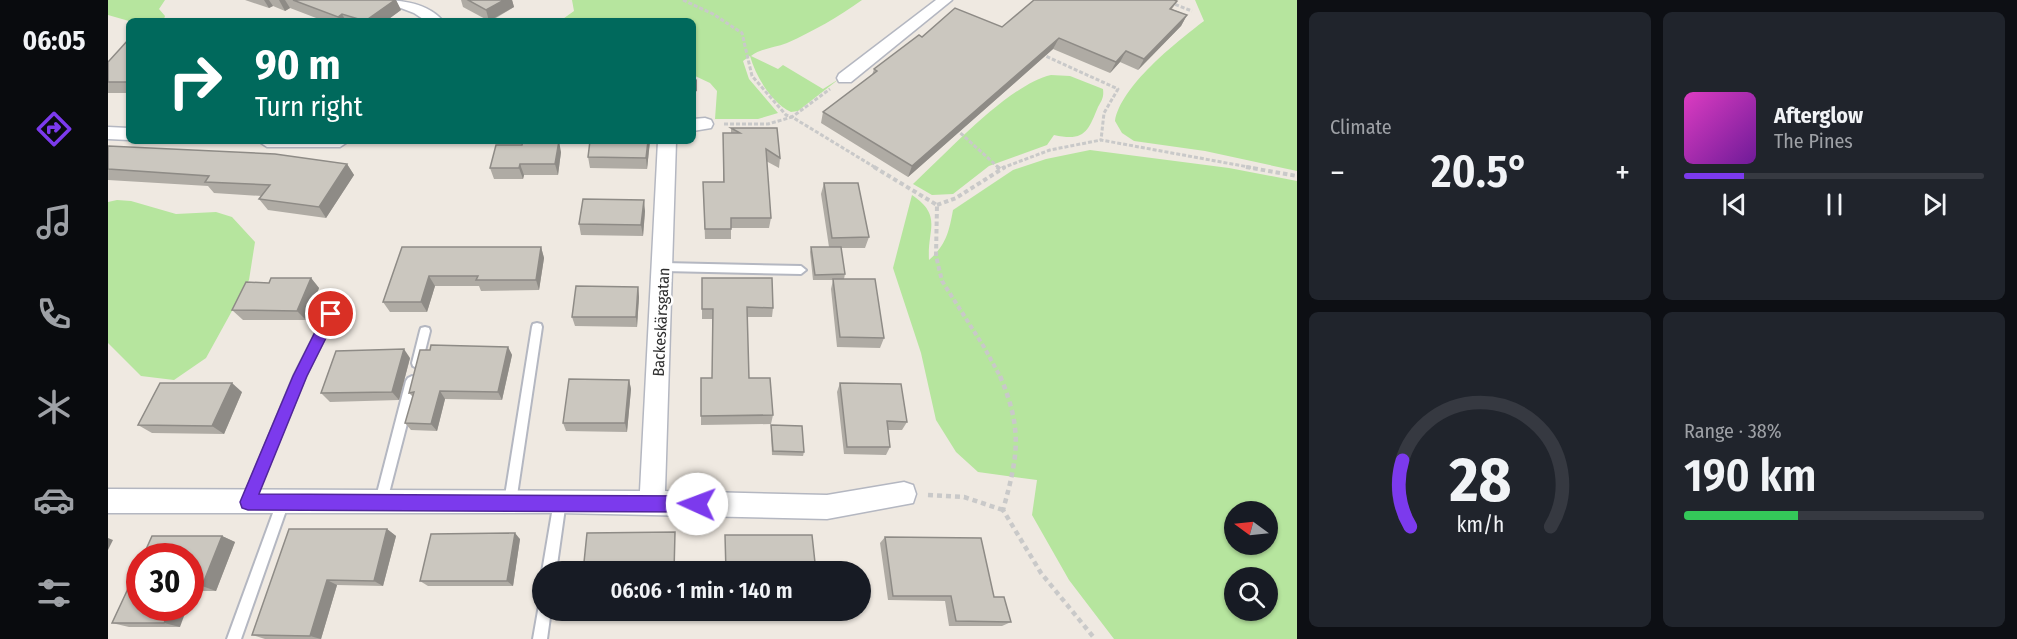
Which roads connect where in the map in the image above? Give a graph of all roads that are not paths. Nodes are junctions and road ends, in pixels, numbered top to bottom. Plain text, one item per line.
1 (387, 0) edge
2 (945, 0) edge
3 (431, 18) edge
4 (845, 78) road end
5 (108, 133) edge
6 (126, 134) edge
7 (668, 144) edge
8 (664, 267) junction
9 (801, 270) dead end
10 (331, 314) dead end
11 (537, 327) dead end
12 (425, 331) dead end
13 (904, 494) road end
14 (108, 501) edge
15 (381, 501) junction
16 (560, 501) junction
17 (248, 502) junction
18 (284, 502) junction
19 (510, 502) junction
20 (652, 502) junction
21 (551, 561) edge
22 (542, 621) edge
23 (234, 639) edge
24 (540, 639) edge

1 - 3 street
2 - 4 street
5 - 6 street
7 - 8 street, Backeskärsgatan
8 - 9 lane
8 - 20 street, Backeskärsgatan
10 - 17 lane
11 - 19 lane
12 - 15 lane
13 - 20 street
14 - 17 street
15 - 18 street
15 - 19 street
16 - 19 street
16 - 20 street
16 - 21 lane
17 - 18 street
18 - 23 lane
22 - 24 lane

